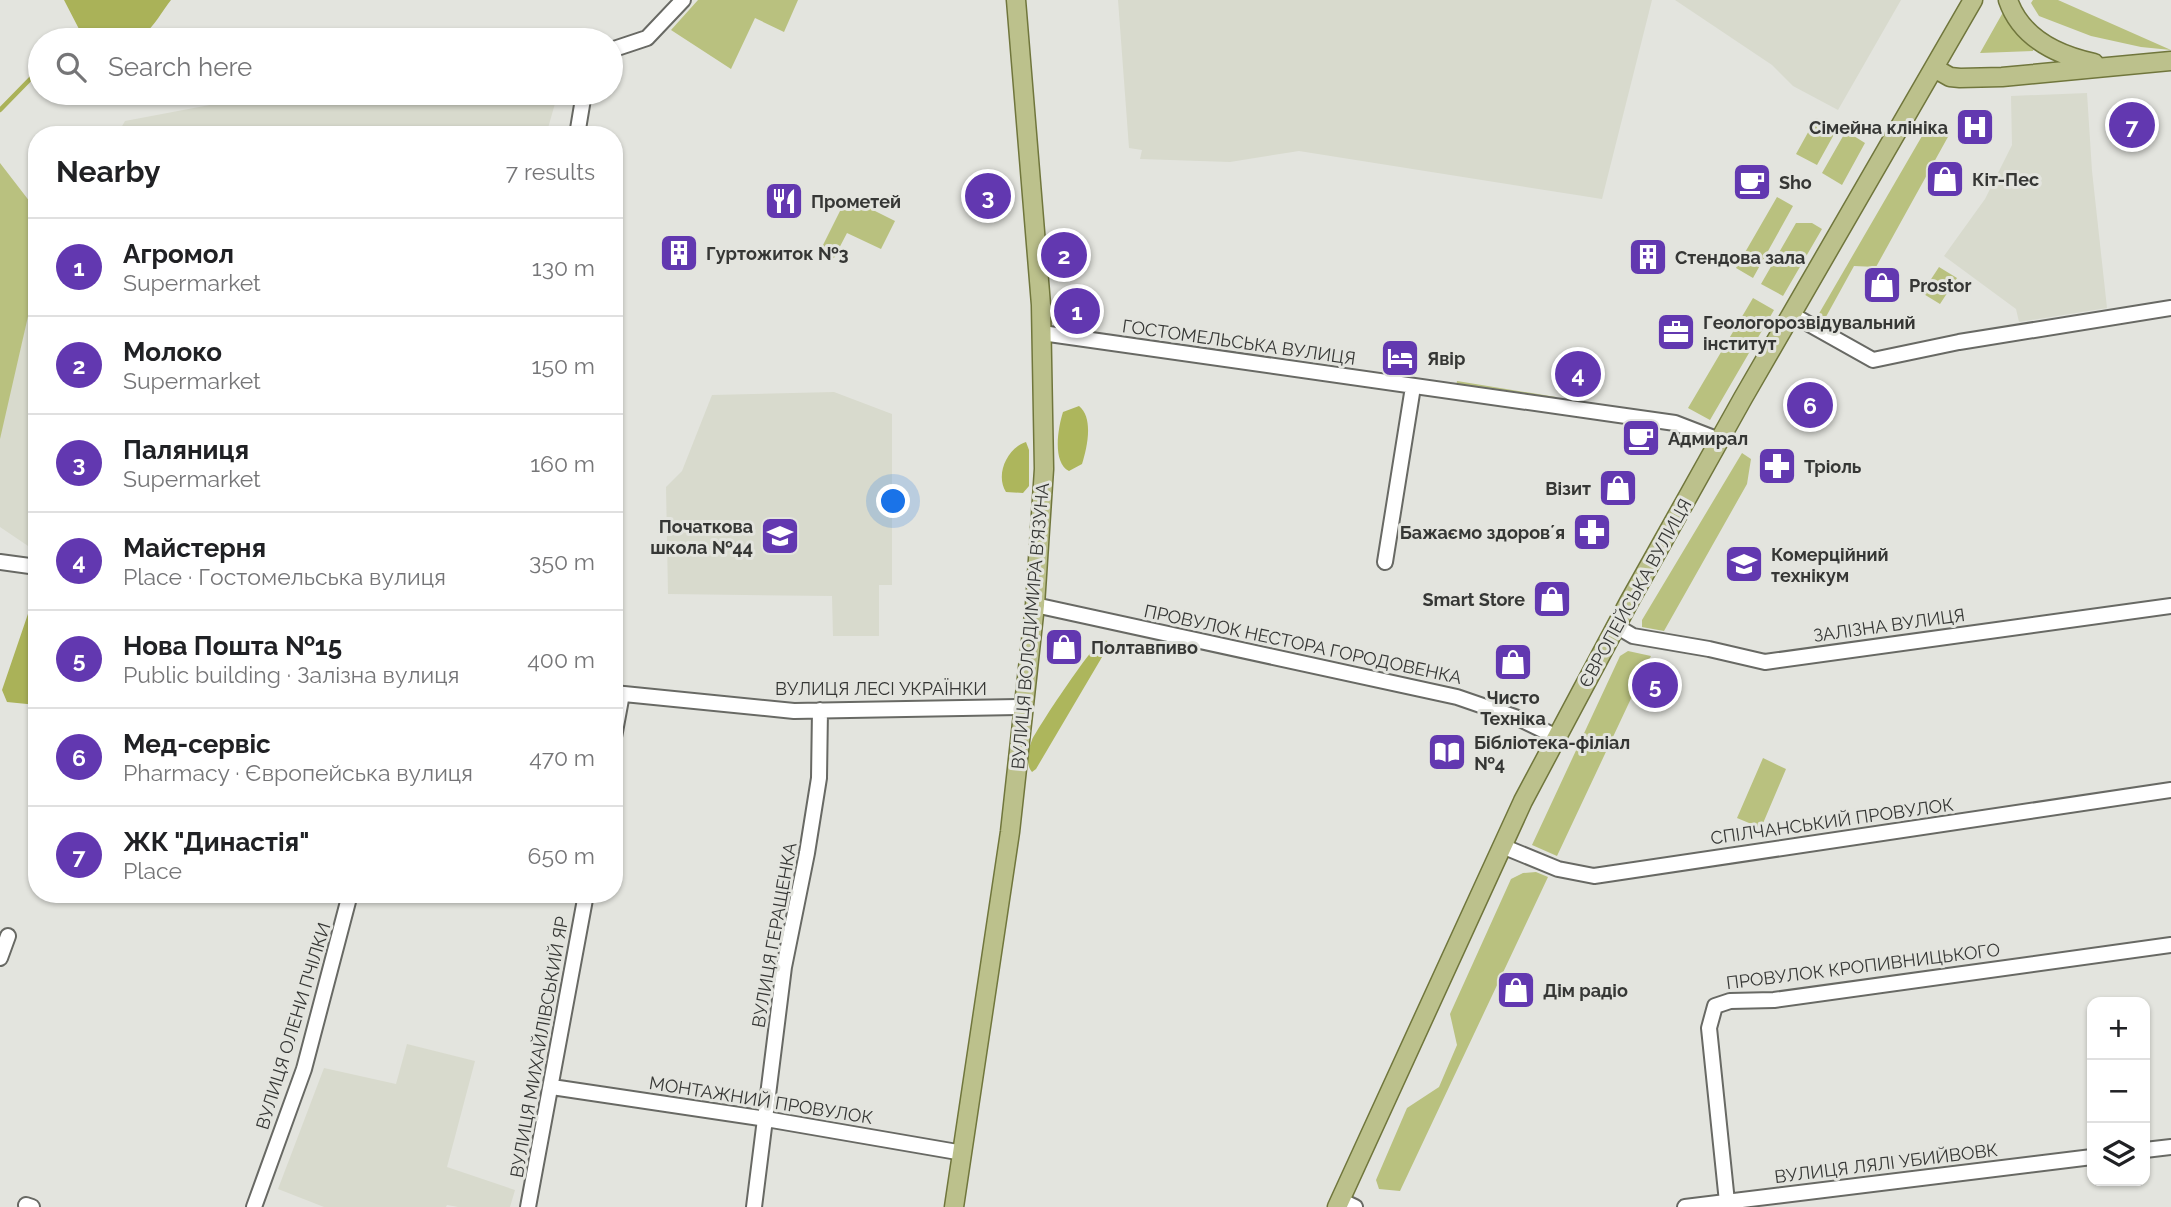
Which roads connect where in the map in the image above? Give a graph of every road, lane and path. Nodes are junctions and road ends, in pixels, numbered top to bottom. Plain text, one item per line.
1 (683, 0) edge
2 (1016, 0) edge
3 (1973, 0) edge
4 (2008, 0) edge
5 (623, 46) edge
6 (2171, 61) edge
7 (2111, 66) junction
8 (1934, 68) junction
9 (582, 105) edge
10 (578, 126) edge
11 (2171, 308) edge
12 (1791, 314) junction
13 (1042, 333) junction
14 (1413, 387) junction
15 (1719, 440) junction
16 (0, 562) edge
17 (1385, 562) dead end
18 (28, 566) edge
19 (1035, 605) junction
20 (2171, 606) edge
21 (1616, 626) junction
22 (623, 694) edge
23 (1024, 707) junction
24 (820, 710) junction
25 (1557, 737) junction
26 (2171, 790) edge
27 (1502, 846) junction
28 (348, 903) edge
29 (584, 903) edge
30 (8, 936) dead end
31 (2171, 945) edge
32 (0, 958) edge
33 (552, 1087) junction
34 (766, 1119) junction
35 (2171, 1147) edge
36 (2150, 1149) edge
37 (963, 1153) junction
38 (2087, 1158) edge
39 (1727, 1202) junction
40 (1344, 1205) edge
41 (254, 1207) edge
42 (528, 1207) edge
43 (754, 1207) edge
44 (954, 1207) edge
45 (1685, 1207) edge

1 - 5 street
2 - 13 main road, ВУЛИЦЯ ВОЛОДИМИРА В'ЯЗУНА
3 - 8 main road, ЄВРОПЕЙСЬКА ВУЛИЦЯ
4 - 7 main road
6 - 7 main road
7 - 8 main road
8 - 12 main road, ЄВРОПЕЙСЬКА ВУЛИЦЯ
9 - 10 street
11 - 12 street
12 - 15 main road, ЄВРОПЕЙСЬКА ВУЛИЦЯ
13 - 14 street, ГОСТОМЕЛЬСЬКА ВУЛИЦЯ
13 - 19 main road, ВУЛИЦЯ ВОЛОДИМИРА В'ЯЗУНА
14 - 15 street, ГОСТОМЕЛЬСЬКА ВУЛИЦЯ
14 - 17 street
15 - 21 main road, ЄВРОПЕЙСЬКА ВУЛИЦЯ
16 - 18 street
19 - 23 main road, ВУЛИЦЯ ВОЛОДИМИРА В'ЯЗУНА
19 - 25 street, ПРОВУЛОК НЕСТОРА ГОРОДОВЕНКА
20 - 21 street, ЗАЛІЗНА ВУЛИЦЯ
21 - 25 main road, ЄВРОПЕЙСЬКА ВУЛИЦЯ
22 - 24 street, ВУЛИЦЯ ЛЕСІ УКРАЇНКИ
23 - 24 street, ВУЛИЦЯ ЛЕСІ УКРАЇНКИ
23 - 37 main road, ВУЛИЦЯ ВОЛОДИМИРА В'ЯЗУНА
24 - 34 street, ВУЛИЦЯ ГЕРАЩЕНКА
25 - 27 main road, ЄВРОПЕЙСЬКА ВУЛИЦЯ
26 - 27 street, СПІЛЧАНСЬКИЙ ПРОВУЛОК
27 - 40 main road, ЄВРОПЕЙСЬКА ВУЛИЦЯ
28 - 41 street, ВУЛИЦЯ ОЛЕНИ ПЧІЛКИ
29 - 33 street, ВУЛИЦЯ МИХАЙЛІВСЬКИЙ ЯР
30 - 32 street
31 - 39 street, ПРОВУЛОК КРОПИВНИЦЬКОГО
33 - 34 street, МОНТАЖНИЙ ПРОВУЛОК
33 - 42 street, ВУЛИЦЯ МИХАЙЛІВСЬКИЙ ЯР
34 - 37 street, МОНТАЖНИЙ ПРОВУЛОК
34 - 43 street, ВУЛИЦЯ ГЕРАЩЕНКА
35 - 36 street
37 - 44 main road, ВУЛИЦЯ ВОЛОДИМИРА В'ЯЗУНА
38 - 39 street, ВУЛИЦЯ ЛЯЛІ УБИЙВОВК
39 - 45 street, ВУЛИЦЯ ЛЯЛІ УБИЙВОВК

